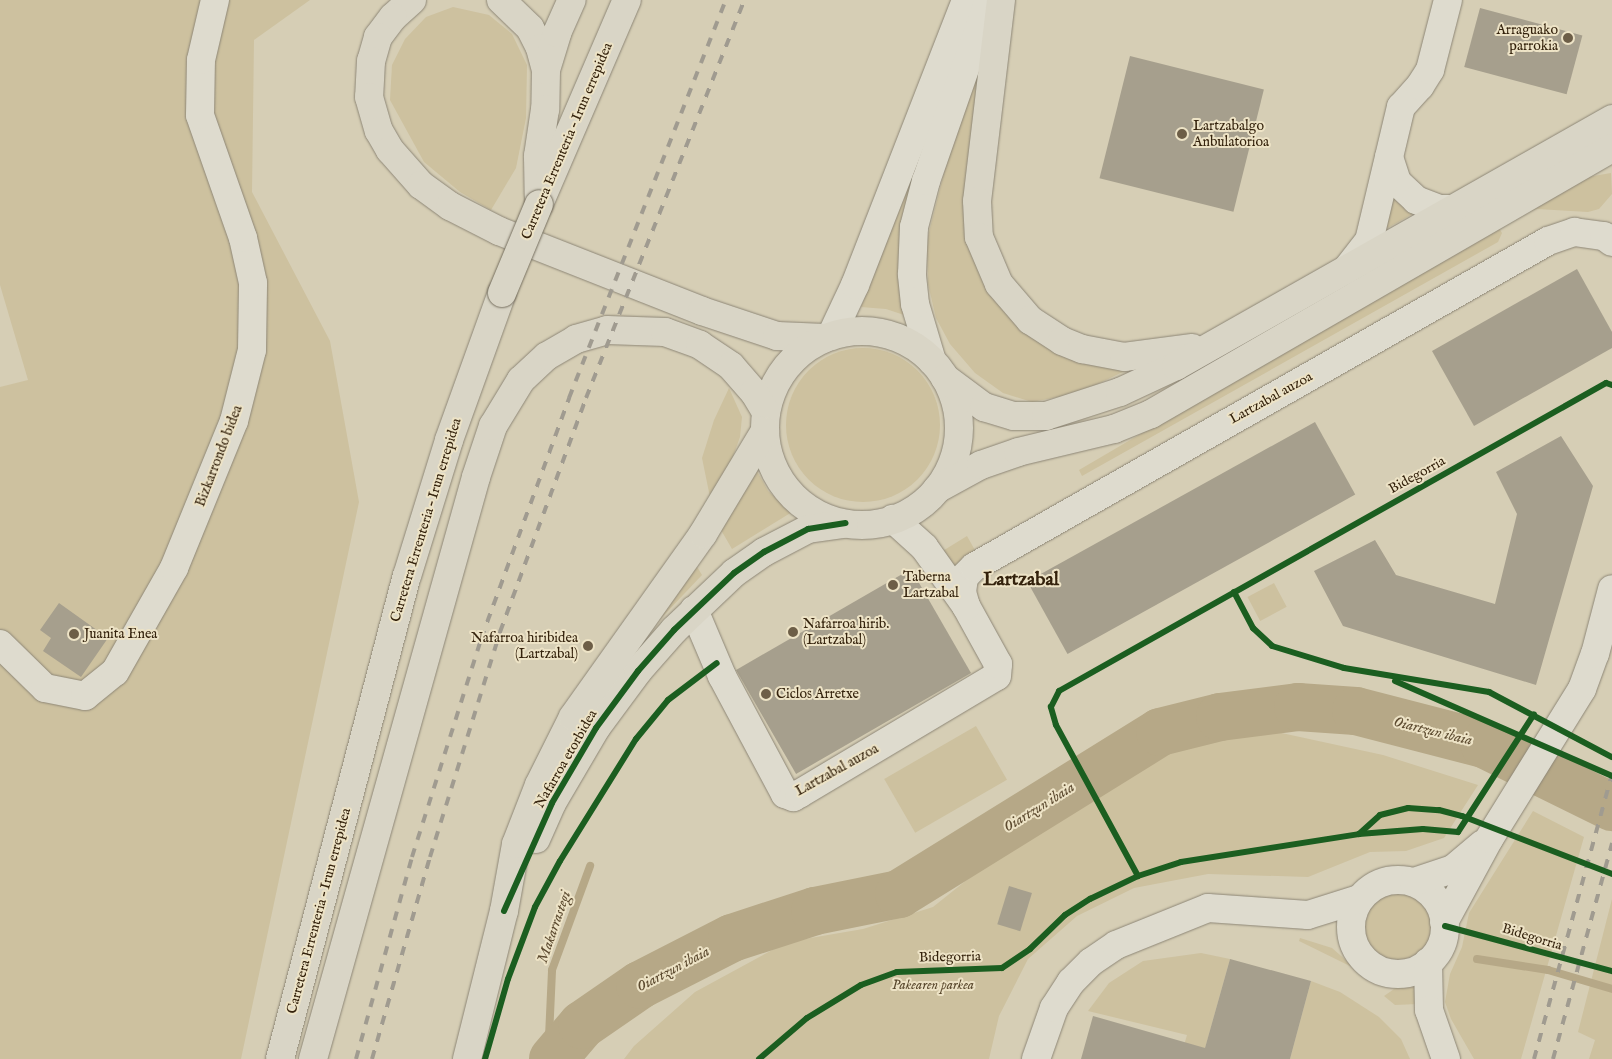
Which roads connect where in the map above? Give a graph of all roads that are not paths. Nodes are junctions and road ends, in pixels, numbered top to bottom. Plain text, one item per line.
1 (215, 0) edge
2 (412, 0) edge
3 (501, 0) edge
4 (572, 0) edge
5 (628, 0) edge
6 (966, 0) edge
7 (989, 0) edge
8 (1001, 0) edge
9 (1448, 0) edge
10 (546, 70) junction
11 (1612, 119) edge
12 (1612, 148) edge
13 (1389, 157) junction
14 (539, 204) junction
15 (1453, 209) junction
16 (1612, 242) edge
17 (1346, 270) junction
18 (1233, 334) junction
19 (828, 337) junction
20 (939, 370) junction
21 (766, 422) junction
22 (937, 488) junction
23 (893, 519) junction
24 (846, 523) junction
25 (1612, 589) edge
26 (966, 606) junction
27 (694, 610) junction
28 (0, 644) edge
29 (1489, 839) junction
30 (1414, 882) junction
31 (1359, 899) junction
32 (504, 912) junction
33 (1444, 922) junction
34 (1428, 962) junction
35 (280, 1059) edge
36 (313, 1059) edge
37 (467, 1059) edge
38 (1036, 1059) edge
39 (1446, 1059) edge

1 - 28 street, Bizkarrondo bidea
2 - 19 main road
3 - 10 main road
4 - 10 main road
5 - 14 main road, Carretera Errenteria – Irun errepidea
6 - 19 street
7 - 20 street
8 - 18 main road
9 - 13 street
10 - 14 main road
11 - 15 main road
12 - 22 main road
13 - 15 street
13 - 17 street
14 - 35 main road, Carretera Errenteria – Irun errepidea, bridge
15 - 17 main road
16 - 26 street, Lartzabal auzoa
17 - 18 main road
18 - 20 main road
19 - 20 main road
19 - 21 main road, Nafarroa etorbidea
20 - 22 main road
21 - 24 main road
21 - 32 main road, Nafarroa etorbidea
21 - 36 main road
22 - 23 main road
23 - 24 main road
23 - 26 street, Lartzabal auzoa
24 - 27 main road, Nafarroa etorbidea
25 - 29 street
26 - 27 street, Lartzabal auzoa
27 - 32 main road, Nafarroa etorbidea
29 - 30 street
29 - 33 street
30 - 31 street
30 - 33 street
31 - 34 street
31 - 38 street
32 - 37 main road, Nafarroa etorbidea
33 - 34 street
34 - 39 street

